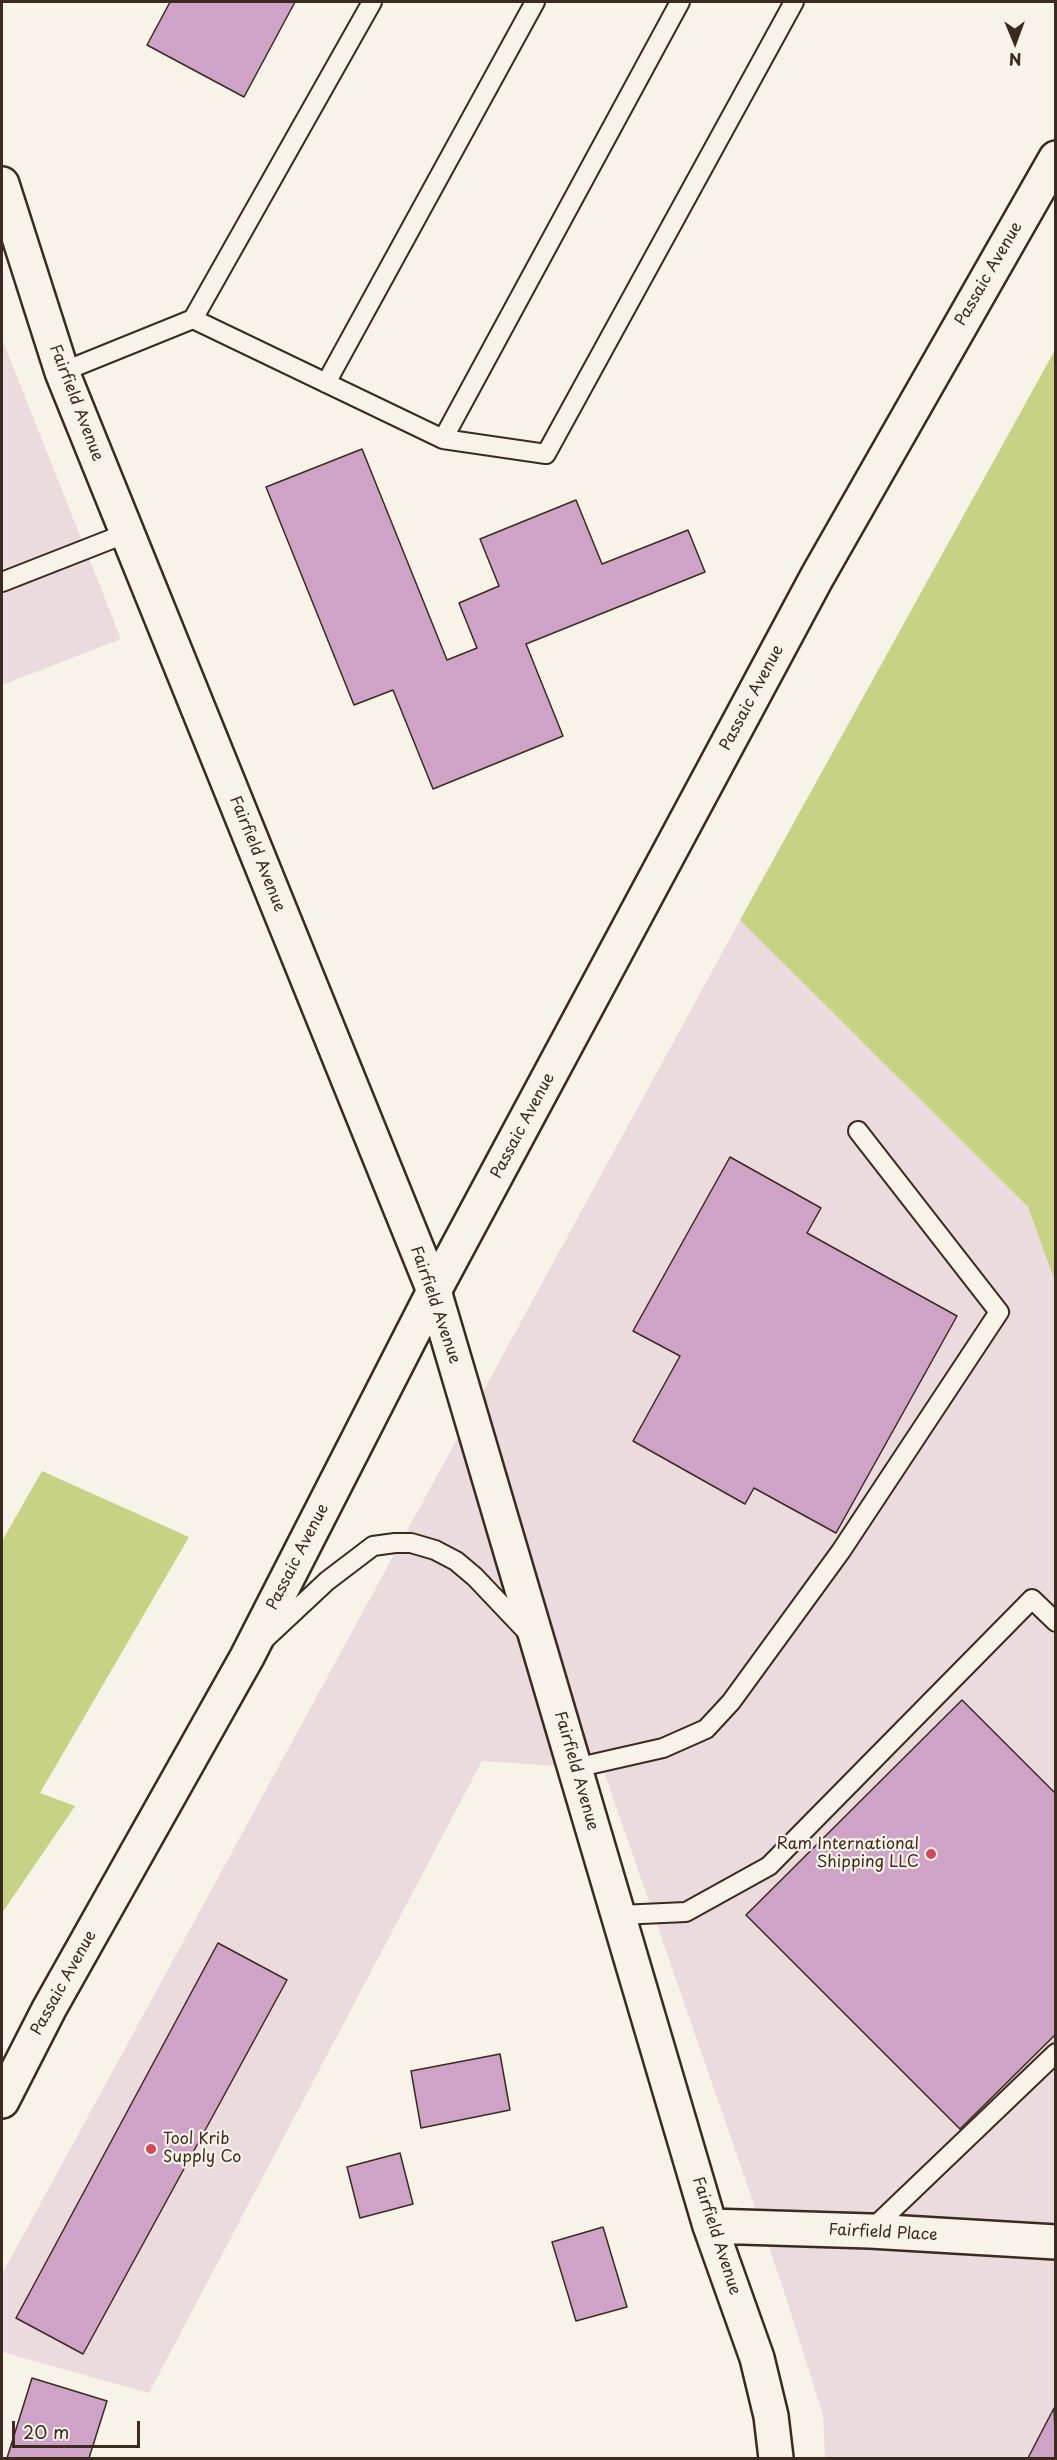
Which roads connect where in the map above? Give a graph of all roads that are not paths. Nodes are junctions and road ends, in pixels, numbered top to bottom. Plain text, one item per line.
1 (372, 2) edge
2 (535, 2) edge
3 (681, 2) edge
4 (794, 2) edge
5 (1056, 158) edge
6 (2, 184) edge
7 (193, 319) junction
8 (62, 372) junction
9 (326, 383) junction
10 (443, 439) junction
11 (127, 533) junction
12 (2, 582) edge
13 (858, 1131) dead end
14 (434, 1291) junction
15 (1056, 1622) edge
16 (539, 1644) junction
17 (247, 1657) junction
18 (575, 1768) junction
19 (619, 1915) junction
20 (1056, 2053) edge
21 (2, 2101) edge
22 (710, 2226) junction
23 (870, 2231) junction
24 (1056, 2242) edge
25 (776, 2458) edge

1 - 7 lane
2 - 9 lane
3 - 10 lane
4 - 10 lane
5 - 14 street, Passaic Avenue
6 - 8 street, Fairfield Avenue
7 - 8 lane
7 - 9 lane
8 - 11 street, Fairfield Avenue
9 - 10 lane
11 - 12 lane
11 - 14 street, Fairfield Avenue
13 - 18 lane
14 - 16 street, Fairfield Avenue
14 - 17 street, Passaic Avenue
15 - 19 lane
16 - 17 lane
16 - 18 street, Fairfield Avenue
17 - 21 street, Passaic Avenue
18 - 19 street, Fairfield Avenue
19 - 22 street, Fairfield Avenue
20 - 23 lane
22 - 23 street, Fairfield Place
22 - 25 street, Fairfield Avenue
23 - 24 street, Fairfield Place

